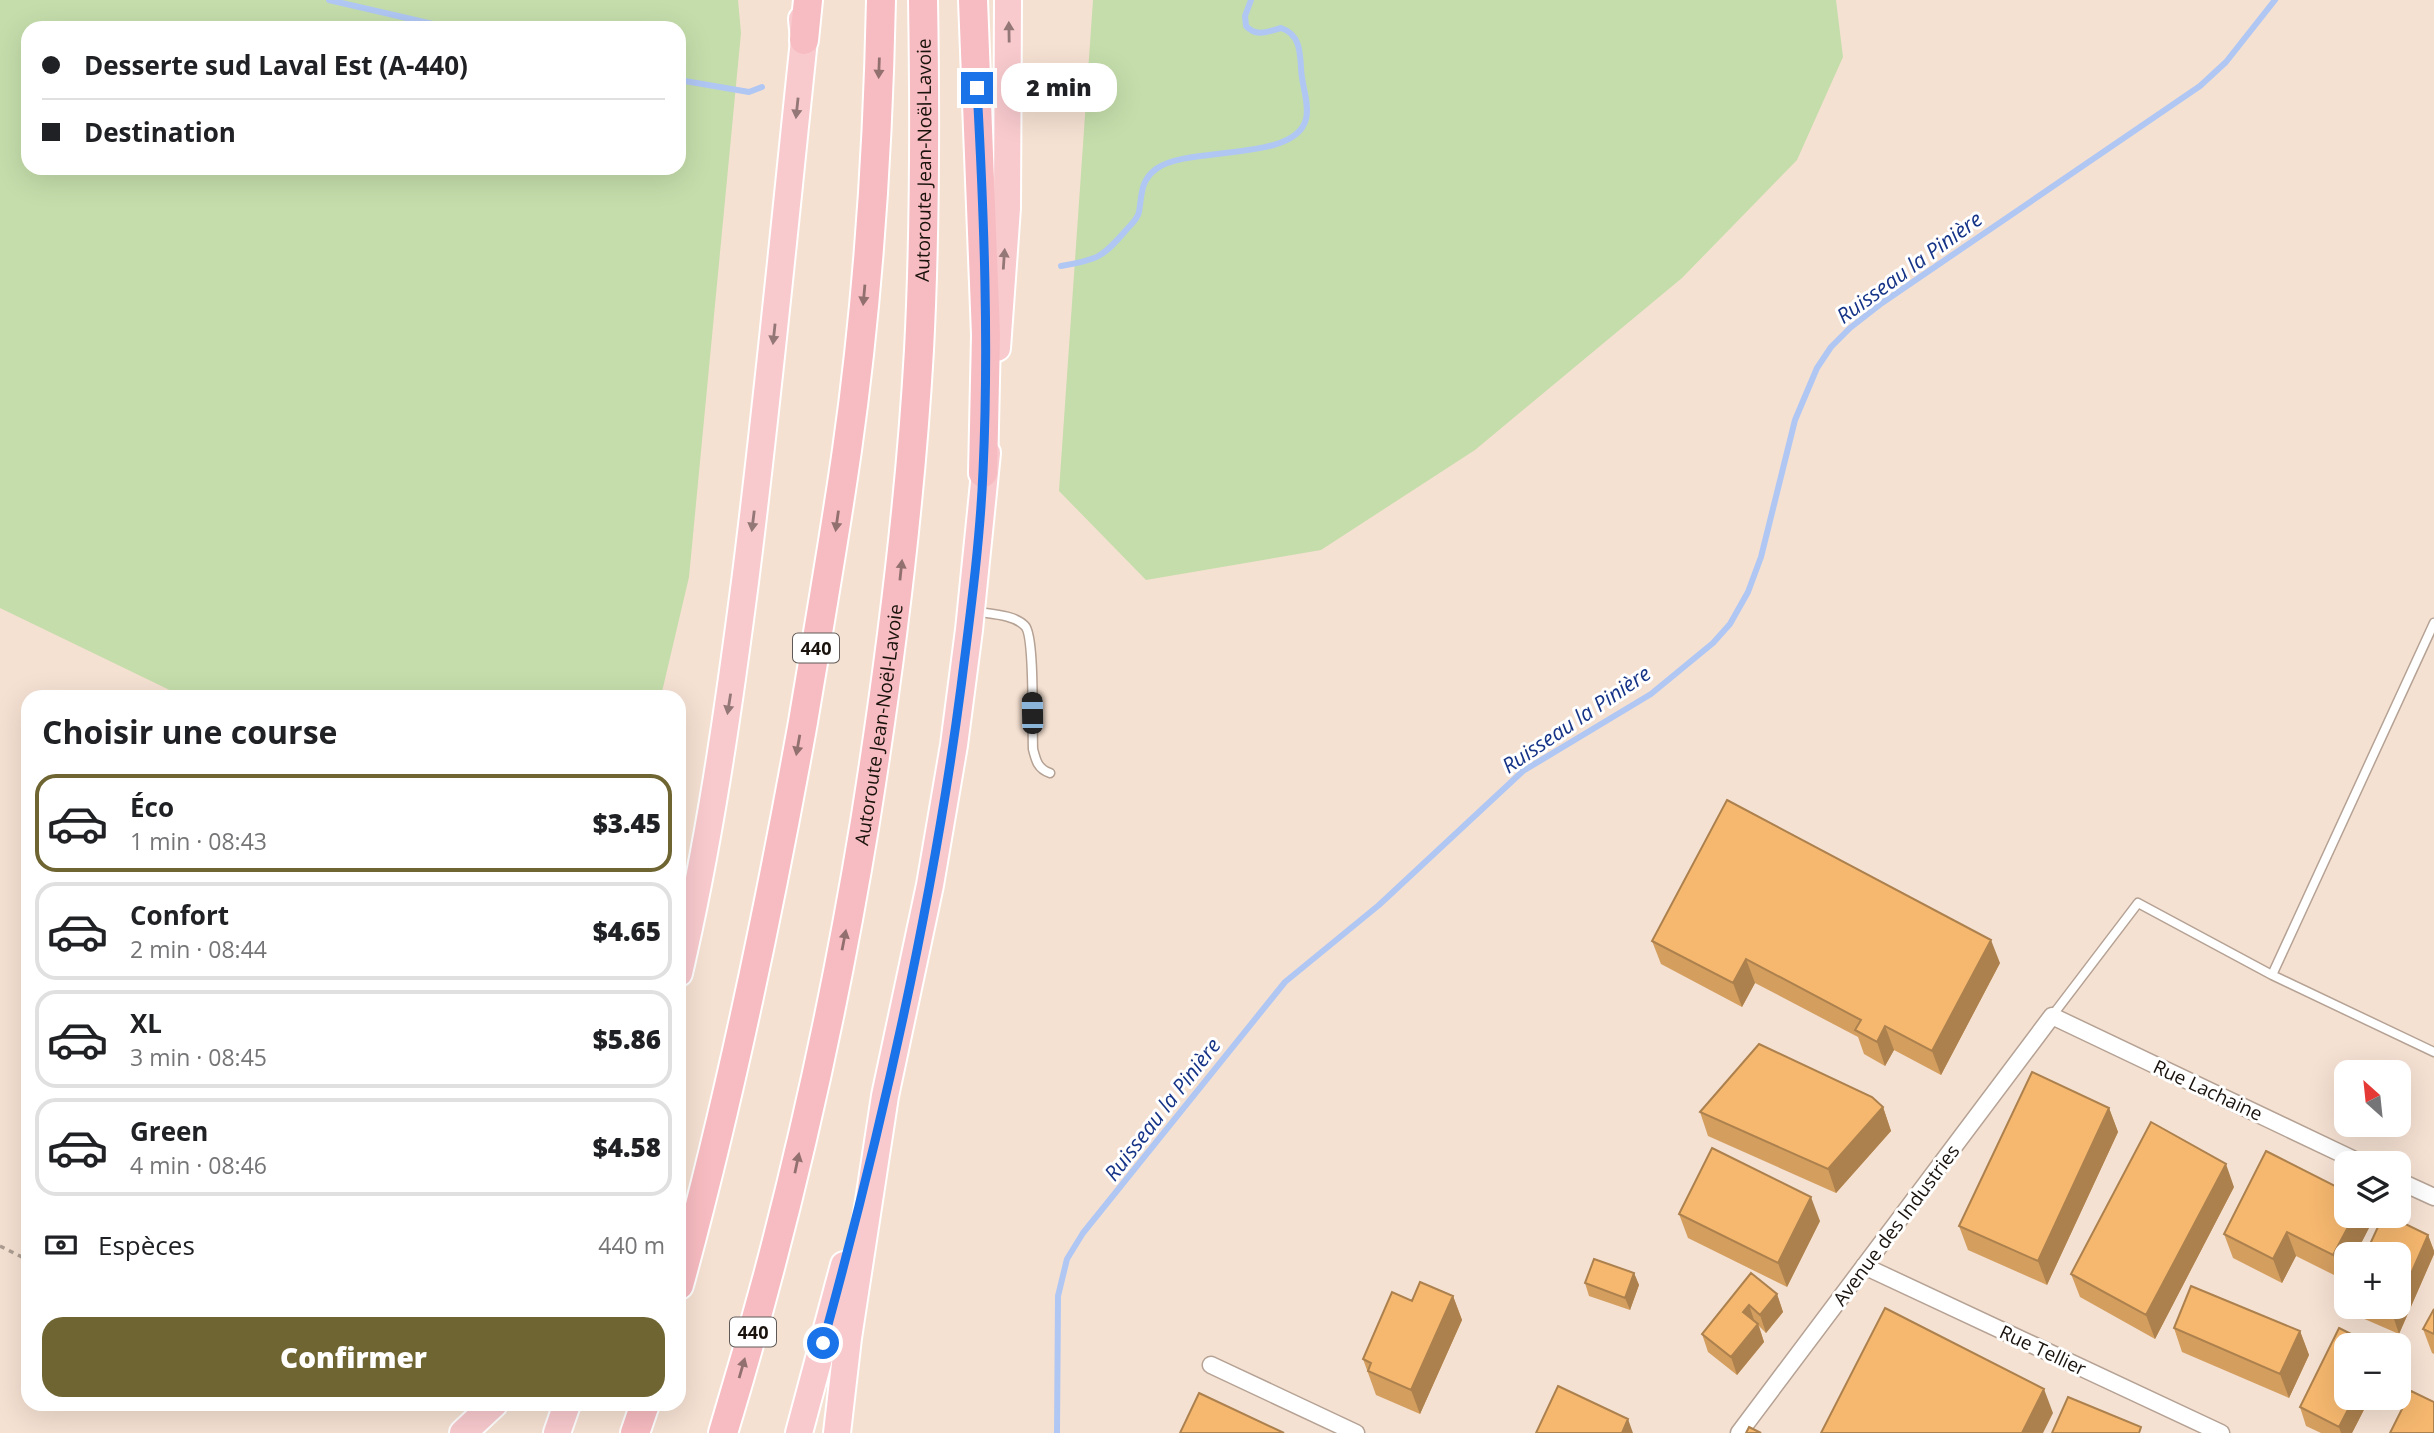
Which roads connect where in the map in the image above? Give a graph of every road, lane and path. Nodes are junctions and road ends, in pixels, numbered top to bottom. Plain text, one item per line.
1 (801, 0) edge
2 (808, 0) edge
3 (881, 0) edge
4 (923, 0) edge
5 (973, 0) edge
6 (1009, 0) edge
7 (804, 40) junction
8 (983, 473) junction
9 (971, 611) junction
10 (2434, 623) edge
11 (1051, 773) dead end
12 (686, 938) edge
13 (2272, 975) junction
14 (2053, 1016) junction
15 (2434, 1052) edge
16 (885, 1096) junction
17 (2336, 1151) edge
18 (2411, 1186) edge
19 (2434, 1197) edge
20 (0, 1246) edge
21 (21, 1256) edge
22 (686, 1258) edge
23 (1864, 1266) junction
24 (1211, 1365) dead end
25 (487, 1411) edge
26 (565, 1411) edge
27 (643, 1411) edge
28 (463, 1433) edge
29 (557, 1433) edge
30 (635, 1433) edge
31 (723, 1433) edge
32 (799, 1433) edge
33 (837, 1433) edge
34 (1356, 1433) edge
35 (1739, 1433) edge
36 (2221, 1433) edge

1 - 7 highway
2 - 7 highway
3 -> 22 highway, 440
31 -> 4 highway, Autoroute Jean-Noël-Lavoie / 440
5 - 8 highway
8 -> 6 highway
7 -> 12 highway
8 - 9 highway
9 - 11 lane
9 - 16 highway
10 - 13 lane
13 - 14 lane
13 - 15 lane
14 - 17 street, Rue Lachaine
14 - 23 street, Avenue des Industries
16 - 32 highway
16 - 33 highway
18 - 19 street
20 - 21 path
23 - 35 street, Avenue des Industries
23 - 36 street, Rue Tellier
24 - 34 street
25 - 28 highway
26 - 29 highway
27 - 30 highway

